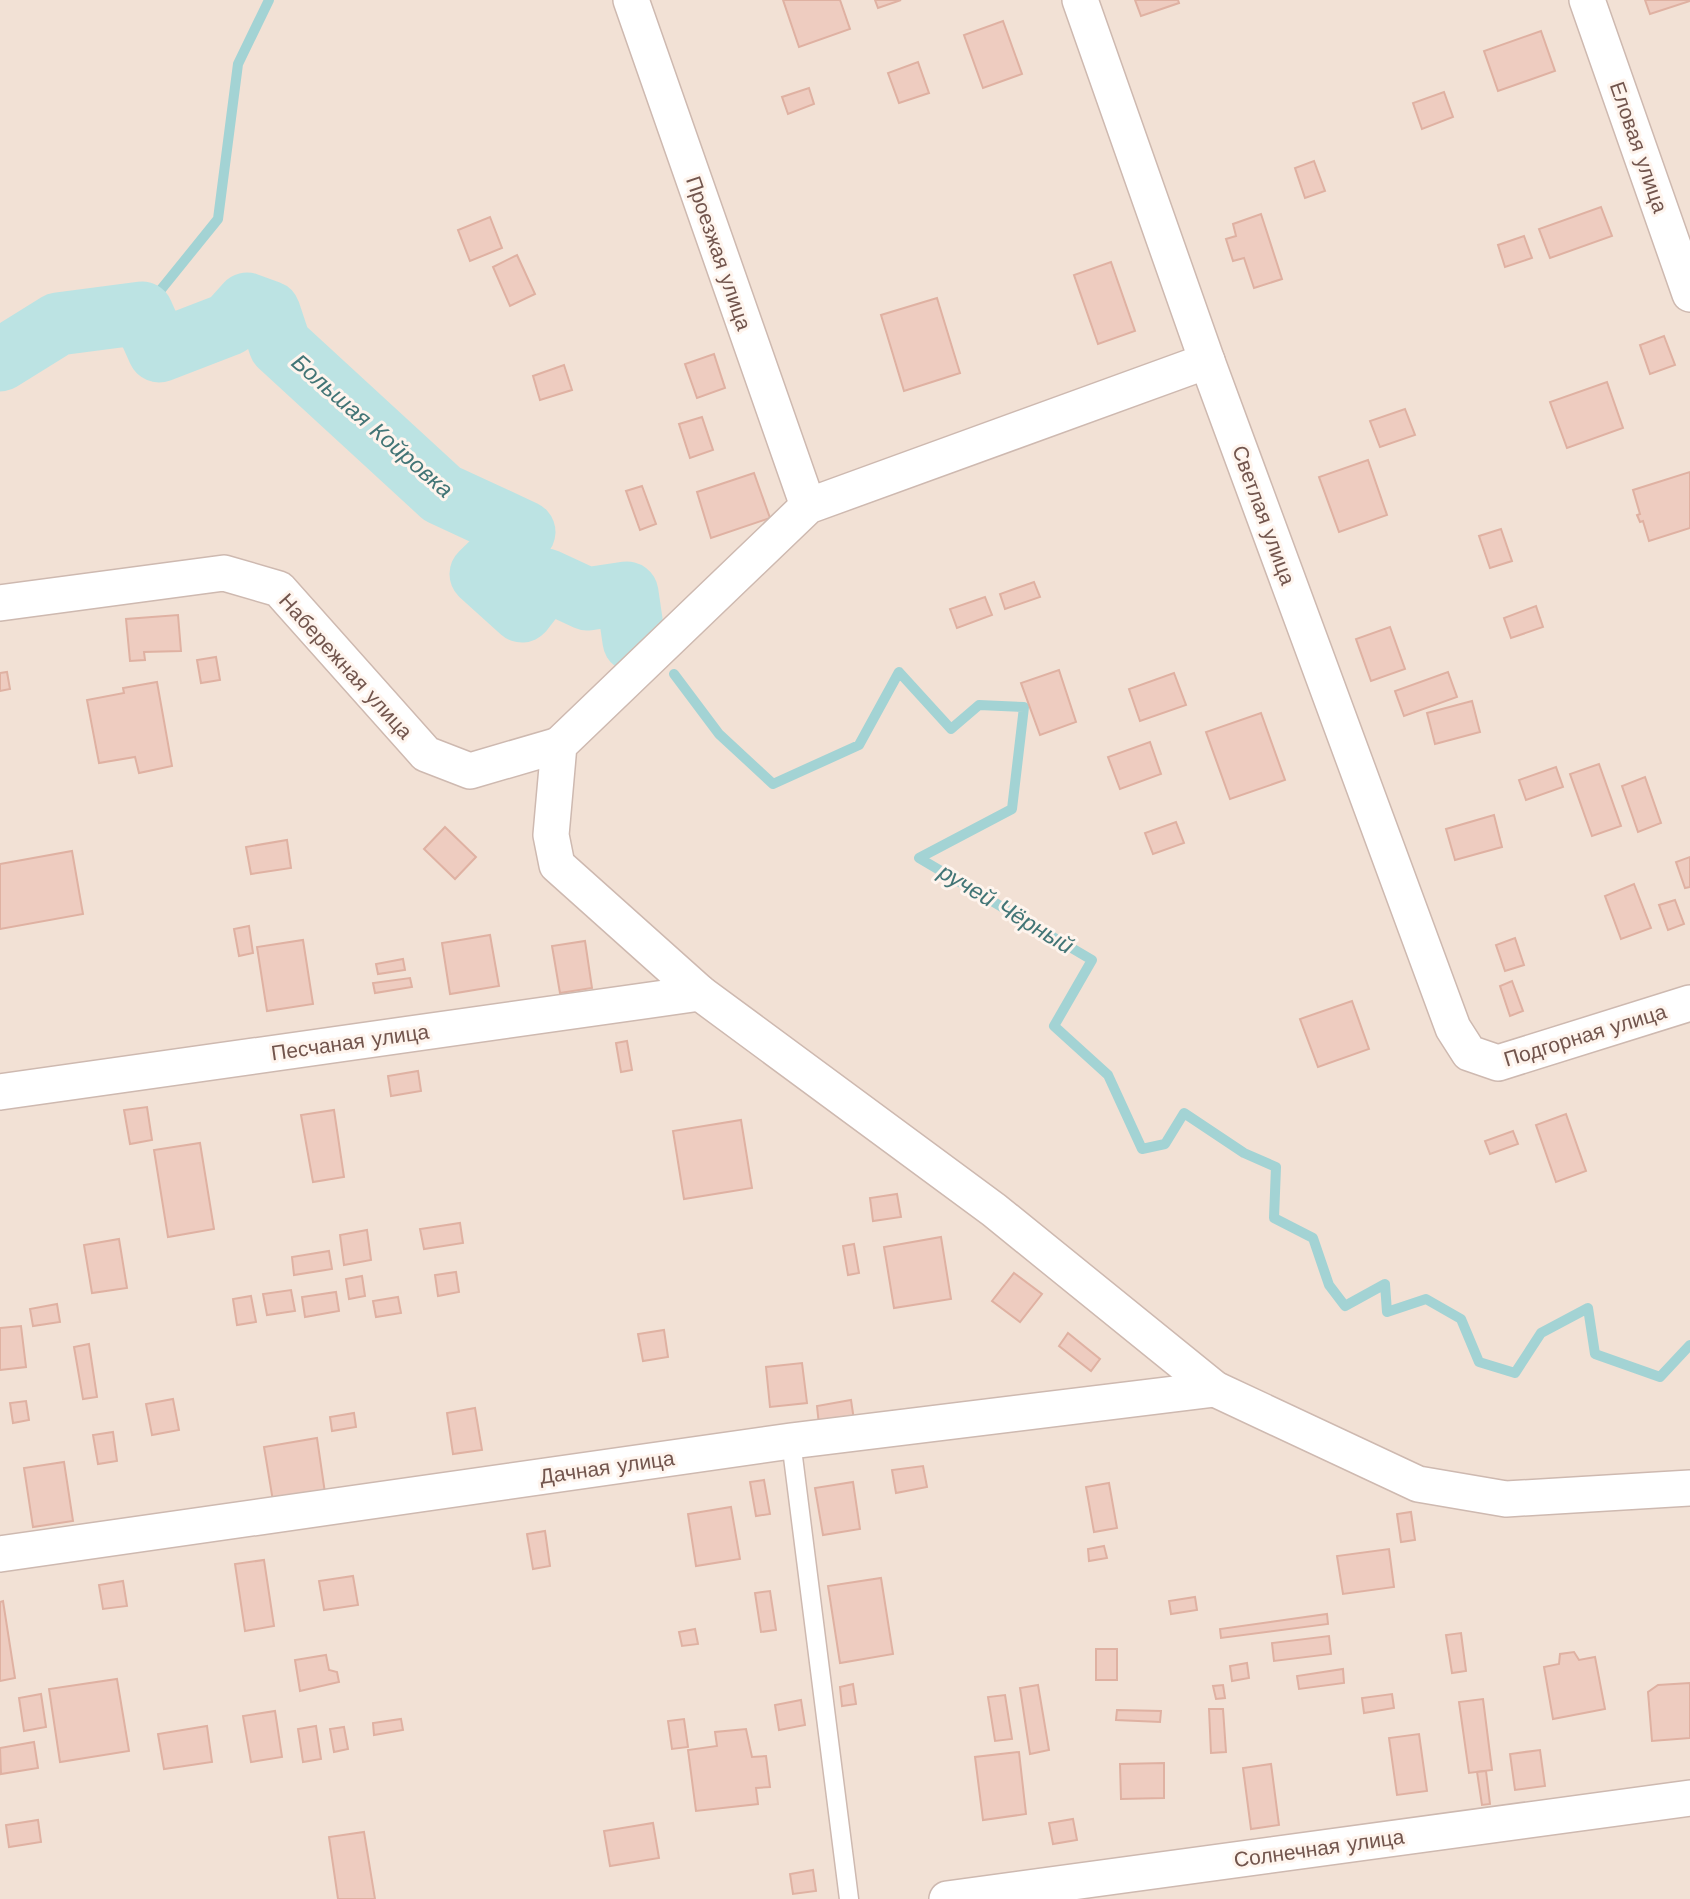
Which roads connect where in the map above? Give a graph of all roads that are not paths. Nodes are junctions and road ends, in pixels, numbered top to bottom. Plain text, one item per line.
1 (631, 0) edge
2 (1080, 0) edge
3 (1587, 0) edge
4 (1690, 294) edge
5 (1207, 361) junction
6 (808, 506) junction
7 (0, 603) edge
8 (559, 745) junction
9 (699, 993) junction
10 (1690, 1003) edge
11 (1453, 1028) joint
12 (0, 1092) edge
13 (1215, 1389) junction
14 (791, 1440) junction
15 (1690, 1488) edge
16 (0, 1554) edge
17 (1690, 1798) edge
18 (849, 1899) edge
19 (947, 1899) edge

1 - 6 street, Проезжая улица
2 - 5 street, Светлая улица
3 - 4 street, Еловая улица
5 - 6 street
5 - 11 street, Светлая улица
6 - 8 street
7 - 8 street, Набережная улица
8 - 9 street
9 - 12 street, Песчаная улица
9 - 13 street
10 - 11 street, Подгорная улица
13 - 14 street, Дачная улица
13 - 15 street
14 - 16 street, Дачная улица
14 - 18 lane
17 - 19 street, Солнечная улица

